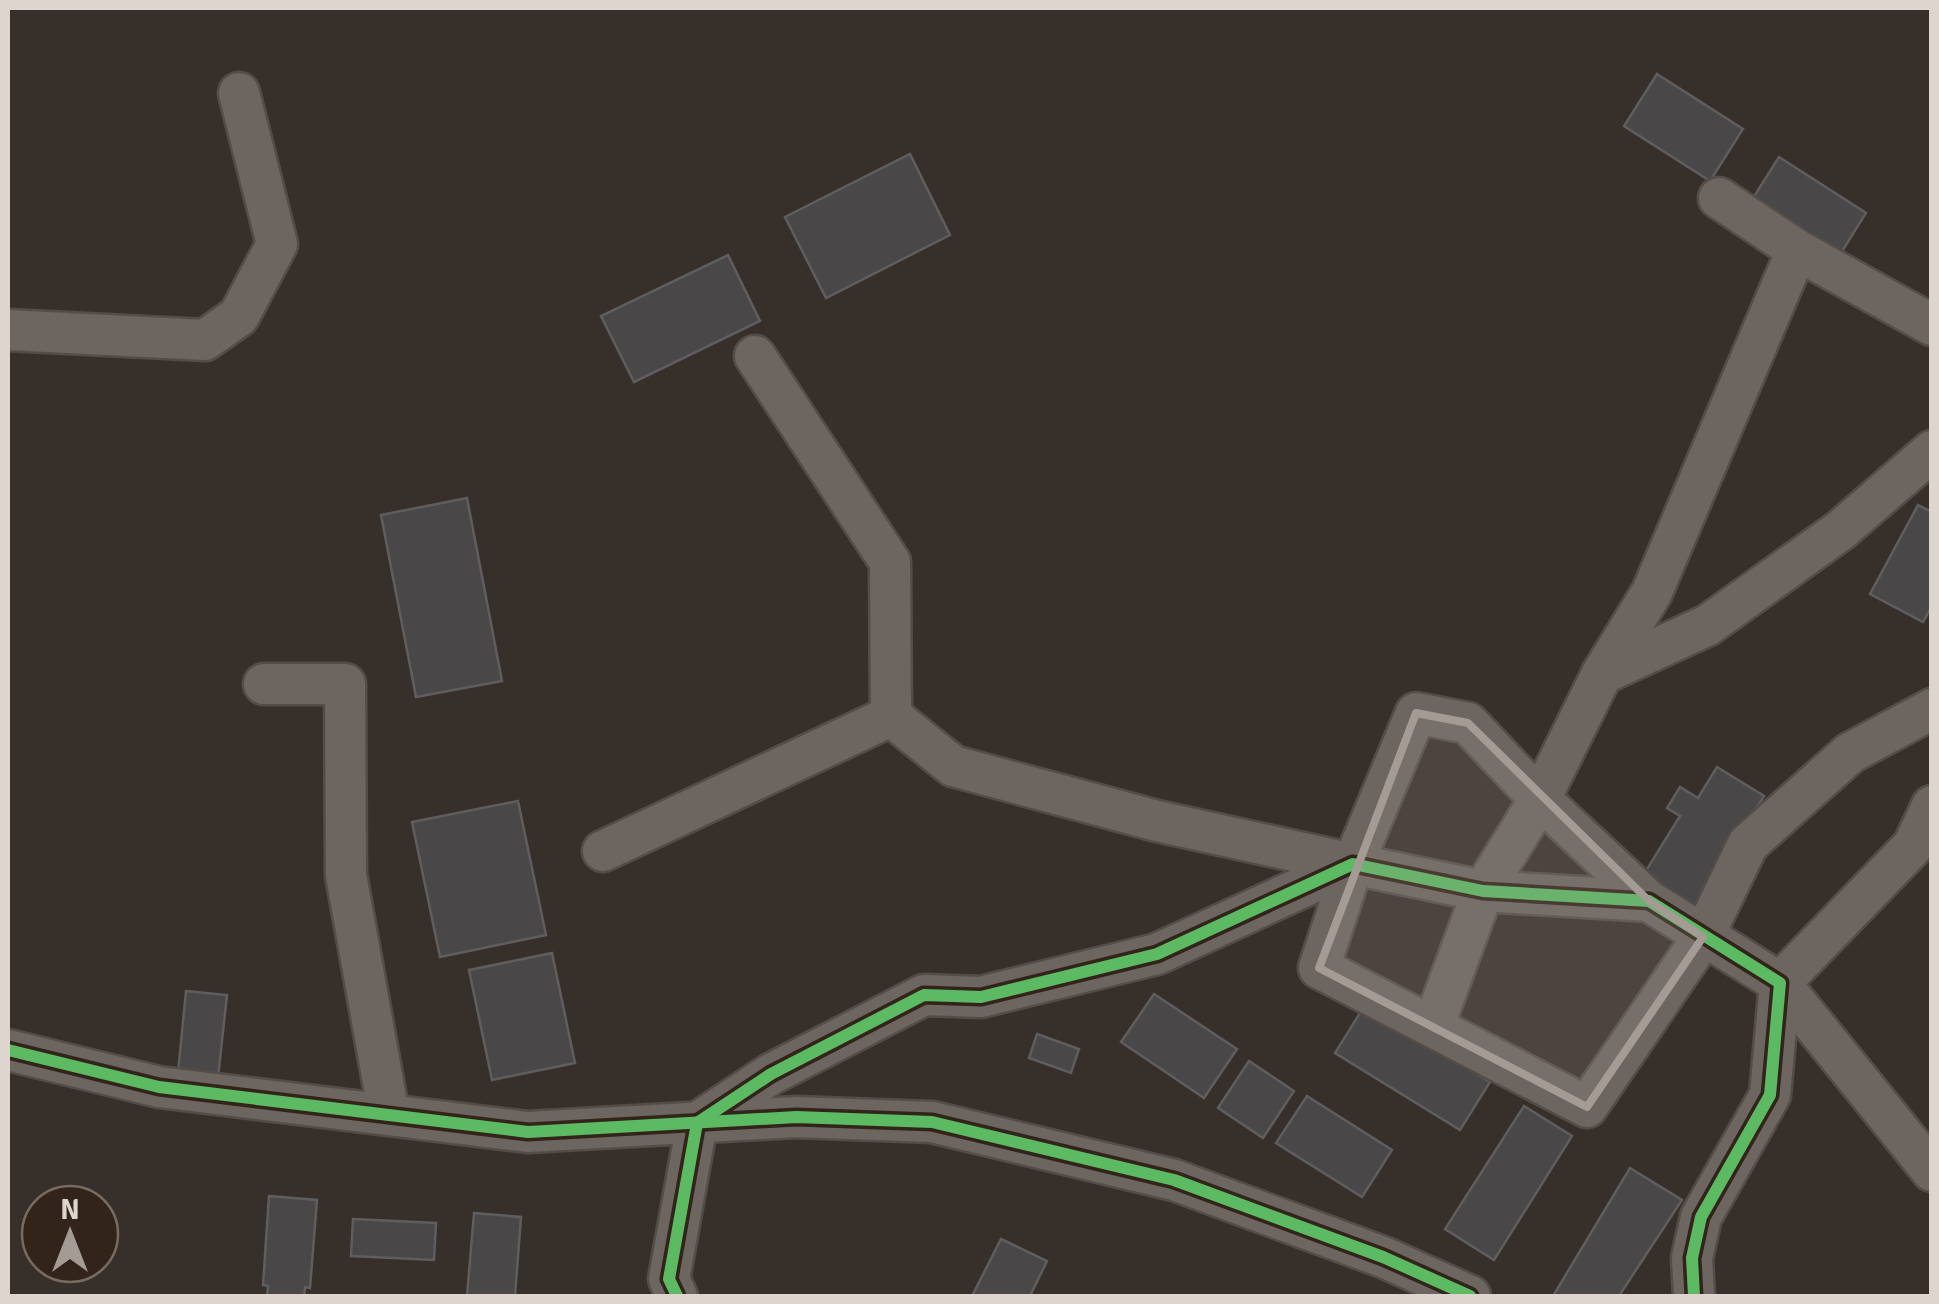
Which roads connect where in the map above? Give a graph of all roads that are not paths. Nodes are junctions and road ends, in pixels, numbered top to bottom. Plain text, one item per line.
1 (239, 93) dead end
2 (1719, 198) dead end
3 (1796, 250) junction
4 (1932, 325) edge
5 (8, 330) edge
6 (755, 356) dead end
7 (1932, 450) edge
8 (1602, 674) junction
9 (264, 684) dead end
10 (1932, 709) edge
11 (892, 716) junction
12 (1540, 800) junction
13 (1932, 806) edge
14 (603, 851) dead end
15 (1353, 864) junction
16 (1483, 891) junction
17 (1649, 901) junction
18 (1703, 937) junction
19 (1780, 983) junction
20 (1433, 1027) junction
21 (8, 1050) edge
22 (388, 1115) junction
23 (697, 1123) junction
24 (1932, 1171) edge
25 (678, 1296) edge
26 (1470, 1296) edge
27 (1694, 1296) edge

1 - 5 street
2 - 3 street
3 - 4 street
3 - 8 street
6 - 11 street
7 - 8 street
8 - 12 street
9 - 22 street
10 - 18 street
11 - 14 street
11 - 15 street
12 - 15 street
12 - 16 street
12 - 17 street
13 - 19 street
15 - 16 street
15 - 20 street
15 - 23 street
16 - 17 street
16 - 20 street
17 - 18 street
18 - 19 street
18 - 20 street
19 - 24 street
19 - 27 street
21 - 22 street
22 - 23 street
23 - 25 street
23 - 26 street

